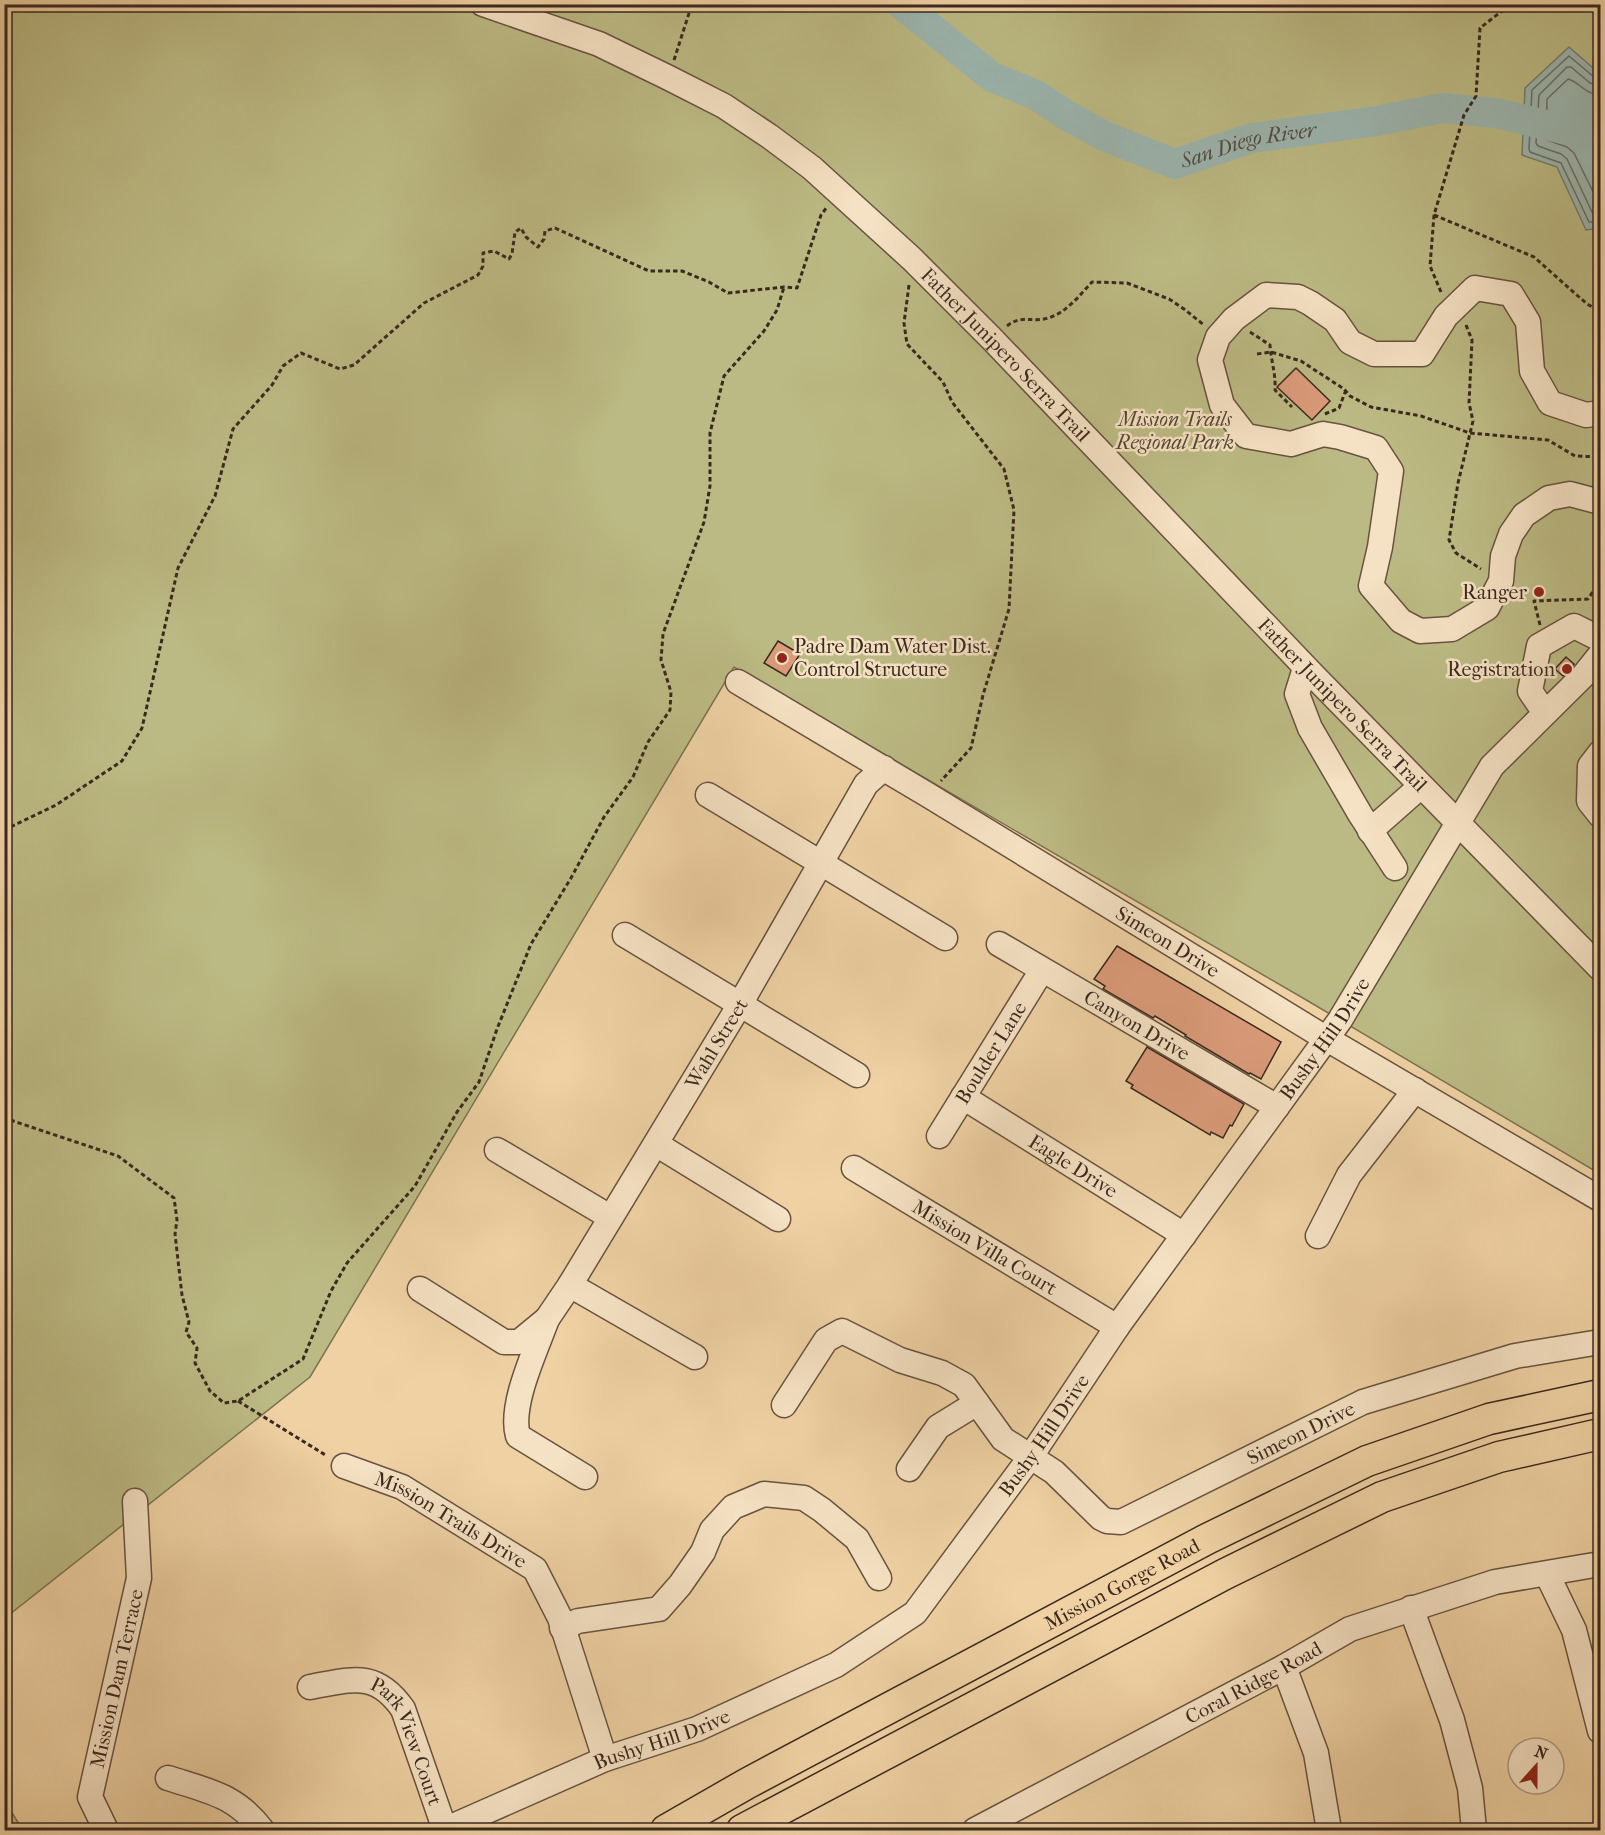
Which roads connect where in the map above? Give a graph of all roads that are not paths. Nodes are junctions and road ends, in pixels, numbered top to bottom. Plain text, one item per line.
1 (483, 4) edge
2 (1600, 413) edge
3 (1600, 502) edge
4 (1600, 639) edge
5 (1600, 655) edge
6 (1305, 668) junction
7 (738, 682) dead end
8 (1545, 713) junction
9 (1600, 753) edge
10 (884, 768) junction
11 (1421, 786) junction
12 (708, 795) dead end
13 (1600, 815) edge
14 (1458, 823) junction
15 (1370, 831) junction
16 (819, 863) junction
17 (1395, 868) dead end
18 (625, 935) dead end
19 (945, 938) dead end
20 (999, 944) dead end
21 (1600, 968) edge
22 (1042, 970) junction
23 (739, 1006) junction
24 (1327, 1039) junction
25 (857, 1075) dead end
26 (1415, 1090) junction
27 (963, 1097) junction
28 (1277, 1107) junction
29 (939, 1136) dead end
30 (656, 1144) junction
31 (497, 1150) dead end
32 (854, 1168) dead end
33 (1600, 1199) edge
34 (610, 1217) junction
35 (778, 1219) dead end
36 (1184, 1235) junction
37 (1318, 1236) dead end
38 (570, 1285) junction
39 (420, 1289) dead end
40 (546, 1319) junction
41 (1117, 1327) junction
42 (1600, 1342) edge
43 (695, 1357) dead end
44 (1600, 1395) edge
45 (977, 1403) junction
46 (784, 1405) dead end
47 (1600, 1434) edge
48 (1031, 1456) junction
49 (344, 1466) road end
50 (909, 1469) dead end
51 (585, 1477) dead end
52 (135, 1501) dead end
53 (1600, 1564) edge
54 (1547, 1574) junction
55 (879, 1578) dead end
56 (1411, 1608) junction
57 (562, 1628) junction
58 (1284, 1667) junction
59 (310, 1687) dead end
60 (1600, 1731) edge
61 (605, 1759) junction
62 (168, 1778) dead end
63 (106, 1830) edge
64 (262, 1830) edge
65 (445, 1830) edge
66 (666, 1830) edge
67 (742, 1830) edge
68 (975, 1830) edge
69 (1329, 1830) edge
70 (1474, 1830) edge

1 - 6 street, Father Junipero Serra Trail
2 - 3 street
4 - 8 street
5 - 8 street, Bushy Hill Drive
6 - 11 street, Father Junipero Serra Trail
6 - 15 street
7 - 10 street, Simeon Drive
8 - 14 street, Bushy Hill Drive
9 - 13 street
10 - 16 street, Wahl Street
10 - 24 street, Simeon Drive
11 - 14 street, Father Junipero Serra Trail
11 - 15 street
12 - 16 street
14 - 21 street, Father Junipero Serra Trail
14 - 24 street, Bushy Hill Drive
15 - 17 street
16 - 19 street
16 - 23 street, Wahl Street
18 - 23 street
20 - 22 street, Canyon Drive
22 - 27 street, Boulder Lane
22 - 28 street, Canyon Drive
23 - 25 street
23 - 30 street, Wahl Street
24 - 26 street, Simeon Drive
24 - 28 street, Bushy Hill Drive
26 - 33 street, Simeon Drive
26 - 37 street
27 - 29 street, Boulder Lane
27 - 36 street, Eagle Drive
28 - 36 street, Bushy Hill Drive
30 - 34 street, Wahl Street
30 - 35 street
31 - 34 street
32 - 41 street, Mission Villa Court
34 - 38 street, Wahl Street
36 - 41 street, Bushy Hill Drive
38 - 40 street, Wahl Street
38 - 43 street
39 - 40 street
40 - 51 street
41 - 48 street, Bushy Hill Drive
42 - 48 street, Simeon Drive
44 - 66 main road, Mission Gorge Road
45 - 46 street, Simeon Drive
45 - 48 street, Simeon Drive
45 - 50 street
47 - 67 main road, Mission Gorge Road
48 - 61 street, Bushy Hill Drive
49 - 57 street, Mission Trails Drive
52 - 63 street, Mission Dam Terrace
53 - 54 street, Coral Ridge Road
54 - 56 street, Coral Ridge Road
54 - 60 street
55 - 57 street
56 - 58 street, Coral Ridge Road
56 - 70 street
57 - 61 street, Mission Trails Drive
58 - 68 street, Coral Ridge Road
58 - 69 street
59 - 65 street, Park View Court
61 - 65 street, Bushy Hill Drive
62 - 64 street

